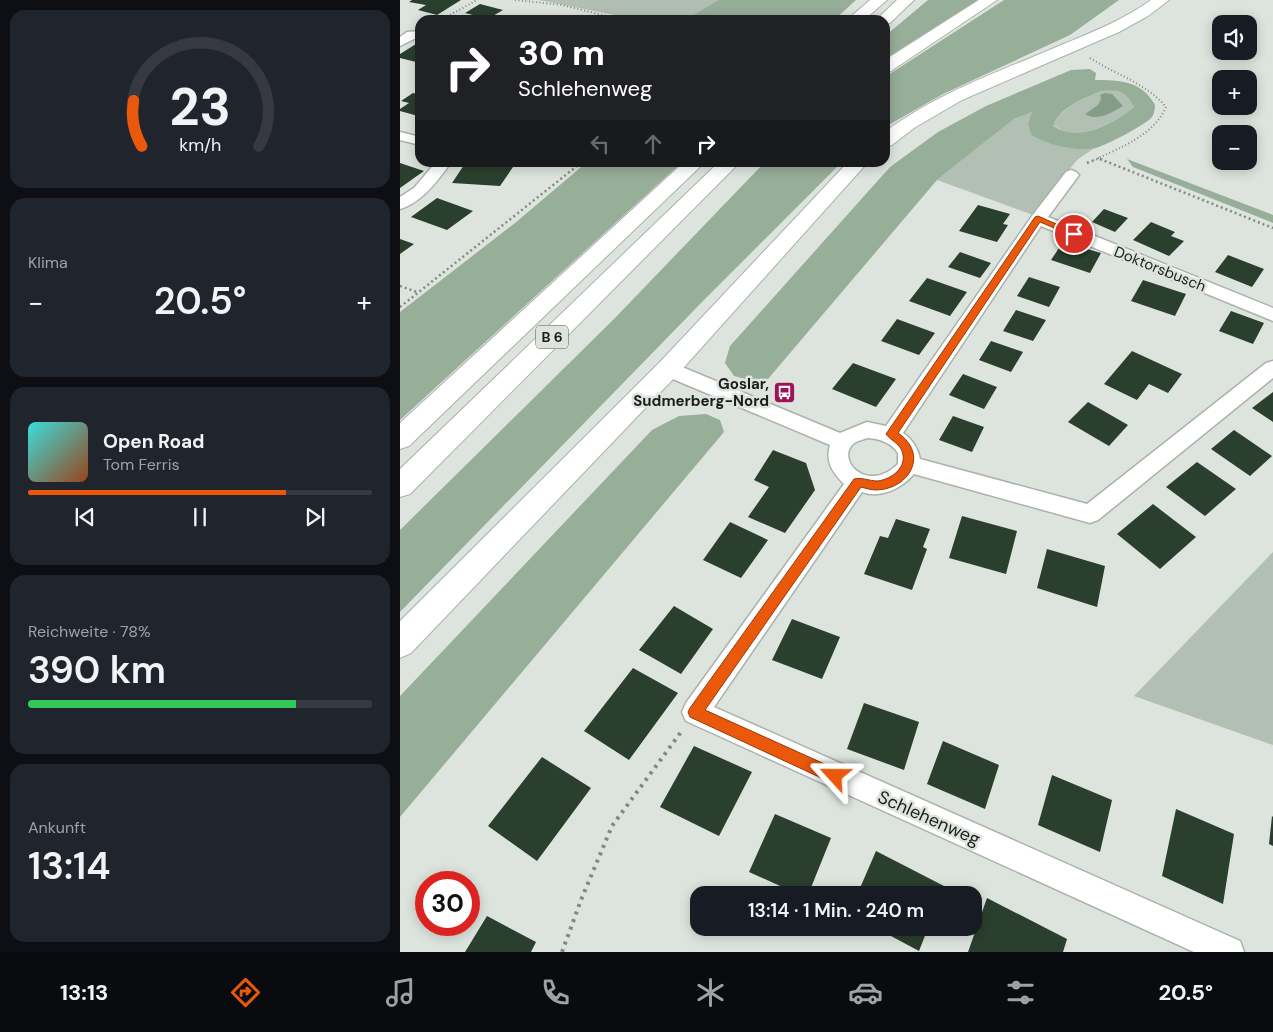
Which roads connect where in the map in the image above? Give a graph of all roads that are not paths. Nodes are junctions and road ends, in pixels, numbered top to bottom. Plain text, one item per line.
1 (879, 0) edge
2 (906, 0) edge
3 (989, 0) edge
4 (1161, 0) edge
5 (861, 15) edge
6 (890, 15) edge
7 (415, 35) edge
8 (400, 42) edge
9 (890, 64) edge
10 (400, 136) edge
11 (890, 137) edge
12 (415, 140) edge
13 (440, 167) edge
14 (691, 167) edge
15 (726, 167) edge
16 (743, 167) edge
17 (854, 167) edge
18 (1071, 176) road end
19 (704, 188) junction
20 (400, 204) edge
21 (1038, 219) junction
22 (1273, 315) edge
23 (1273, 368) edge
24 (668, 369) junction
25 (891, 434) junction
26 (400, 439) edge
27 (842, 442) junction
28 (908, 464) junction
29 (858, 482) junction
30 (400, 486) edge
31 (400, 643) edge
32 (1229, 952) edge

1 - 5 main road
2 - 6 main road
3 - 9 main road
4 - 11 main road
7 - 8 street
10 - 12 street
13 - 20 street
14 - 26 main road, B 6
15 - 19 main road, B 6
16 - 19 main road
17 - 24 main road
18 - 21 street
19 - 30 main road, B 6
21 - 22 street, Doktorsbusch
21 - 25 street
23 - 28 street
24 - 27 street
24 - 31 main road
25 - 27 street
25 - 28 street
27 - 29 street
28 - 29 street
29 - 32 street, Schlehenweg

